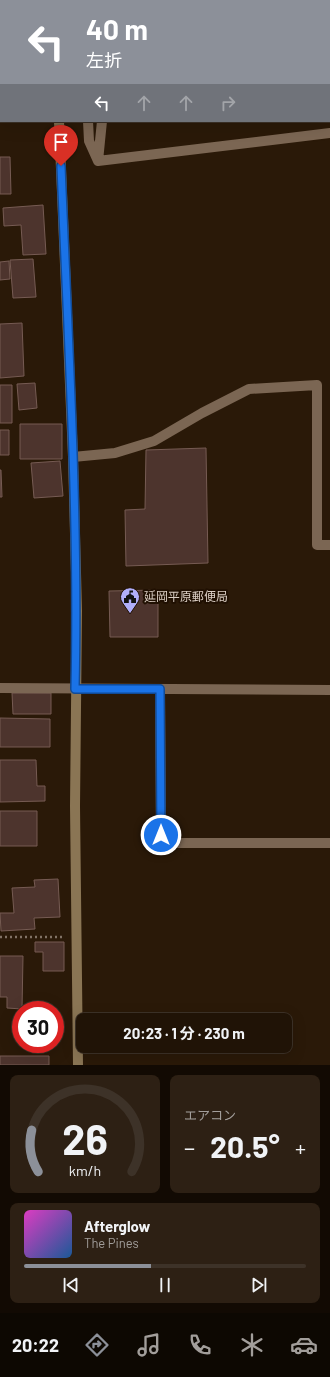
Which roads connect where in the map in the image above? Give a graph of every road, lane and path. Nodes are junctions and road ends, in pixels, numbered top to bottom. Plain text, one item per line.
1 (59, 122) edge
2 (88, 122) edge
3 (102, 122) edge
4 (330, 133) edge
5 (98, 162) junction
6 (73, 457) junction
7 (330, 545) edge
8 (0, 688) edge
9 (75, 689) junction
10 (160, 689) junction
11 (330, 690) edge
12 (330, 843) edge
13 (0, 936) edge
14 (76, 937) junction
15 (78, 1065) edge

1 - 6 street
2 - 5 street
3 - 5 street
4 - 5 street
6 - 7 street
6 - 9 street
8 - 9 street
9 - 10 street
9 - 14 street
10 - 11 street
10 - 12 street
13 - 14 path
14 - 15 street

